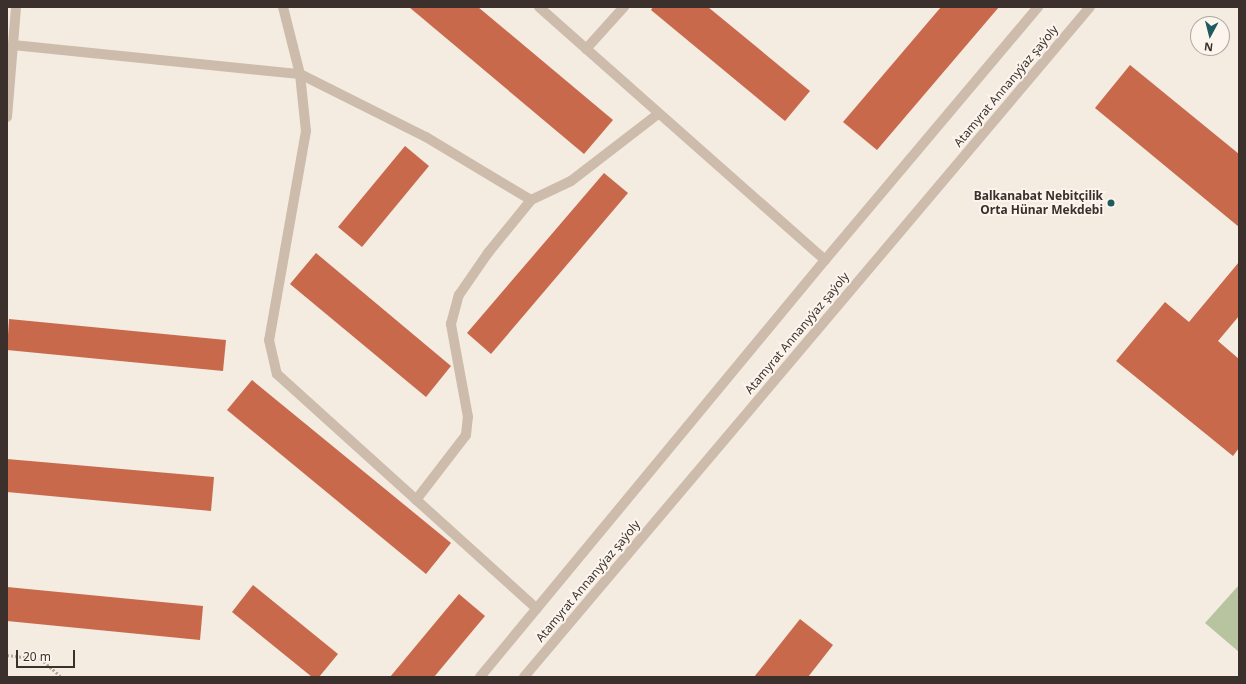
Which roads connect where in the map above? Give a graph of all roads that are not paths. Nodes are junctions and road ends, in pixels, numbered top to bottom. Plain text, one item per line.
1 (16, 7) edge
2 (283, 7) edge
3 (539, 7) edge
4 (624, 7) edge
5 (1038, 7) edge
6 (1090, 7) edge
7 (13, 45) junction
8 (586, 49) junction
9 (300, 74) junction
10 (658, 114) junction
11 (7, 117) edge
12 (531, 200) junction
13 (825, 260) junction
14 (416, 500) junction
15 (537, 609) junction
16 (480, 677) edge
17 (524, 677) edge

1 - 7 street
2 - 9 street
3 - 8 street
4 - 8 street
5 - 13 street, Atamyrat Annanyýaz şaýoly
6 - 17 street, Atamyrat Annanyýaz şaýoly
7 - 9 street
7 - 11 street
8 - 10 street
9 - 12 street
9 - 14 street
10 - 12 street
10 - 13 street
12 - 14 street
13 - 15 street, Atamyrat Annanyýaz şaýoly
14 - 15 street
15 - 16 street, Atamyrat Annanyýaz şaýoly

